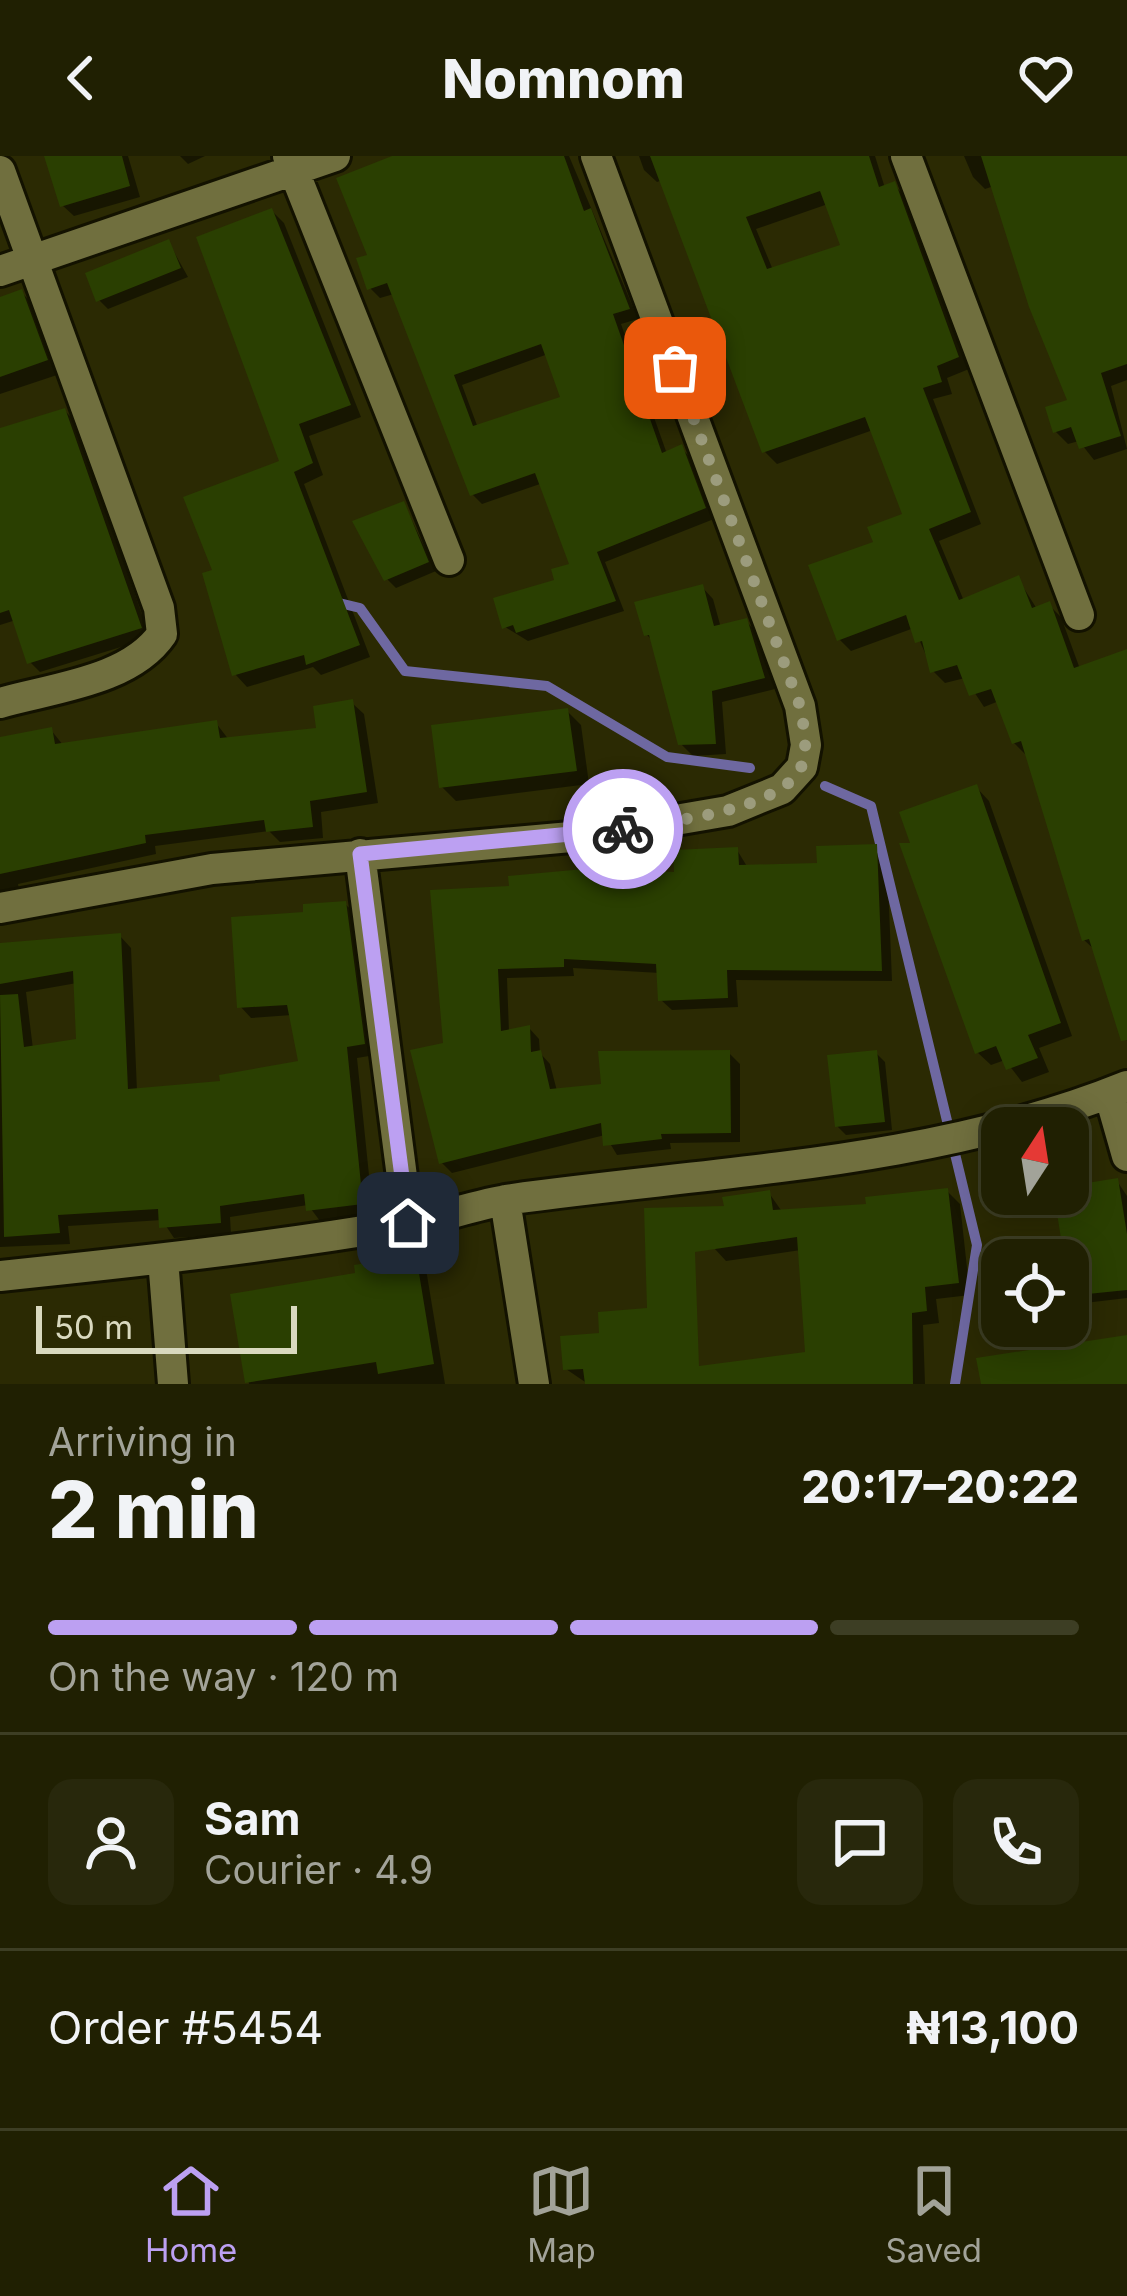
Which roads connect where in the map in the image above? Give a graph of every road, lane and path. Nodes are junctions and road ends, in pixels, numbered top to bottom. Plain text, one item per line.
1 (335, 156) edge
2 (596, 156) edge
3 (906, 156) edge
4 (291, 164) edge
5 (0, 171) edge
6 (35, 257) junction
7 (0, 271) edge
8 (448, 560) dead end
9 (1079, 615) dead end
10 (0, 704) edge
11 (360, 854) junction
12 (0, 908) edge
13 (1118, 1089) edge
14 (1127, 1156) edge
15 (505, 1200) junction
16 (408, 1223) junction
17 (163, 1259) junction
18 (0, 1276) edge
19 (173, 1384) edge
20 (534, 1384) edge

1 - 4 street
2 - 11 street
3 - 9 street
4 - 6 street
4 - 8 street
5 - 6 street
6 - 7 street
6 - 10 street
11 - 12 street
11 - 16 street
13 - 14 street
13 - 15 street
15 - 16 street
15 - 20 street
16 - 17 street
17 - 18 street
17 - 19 street

